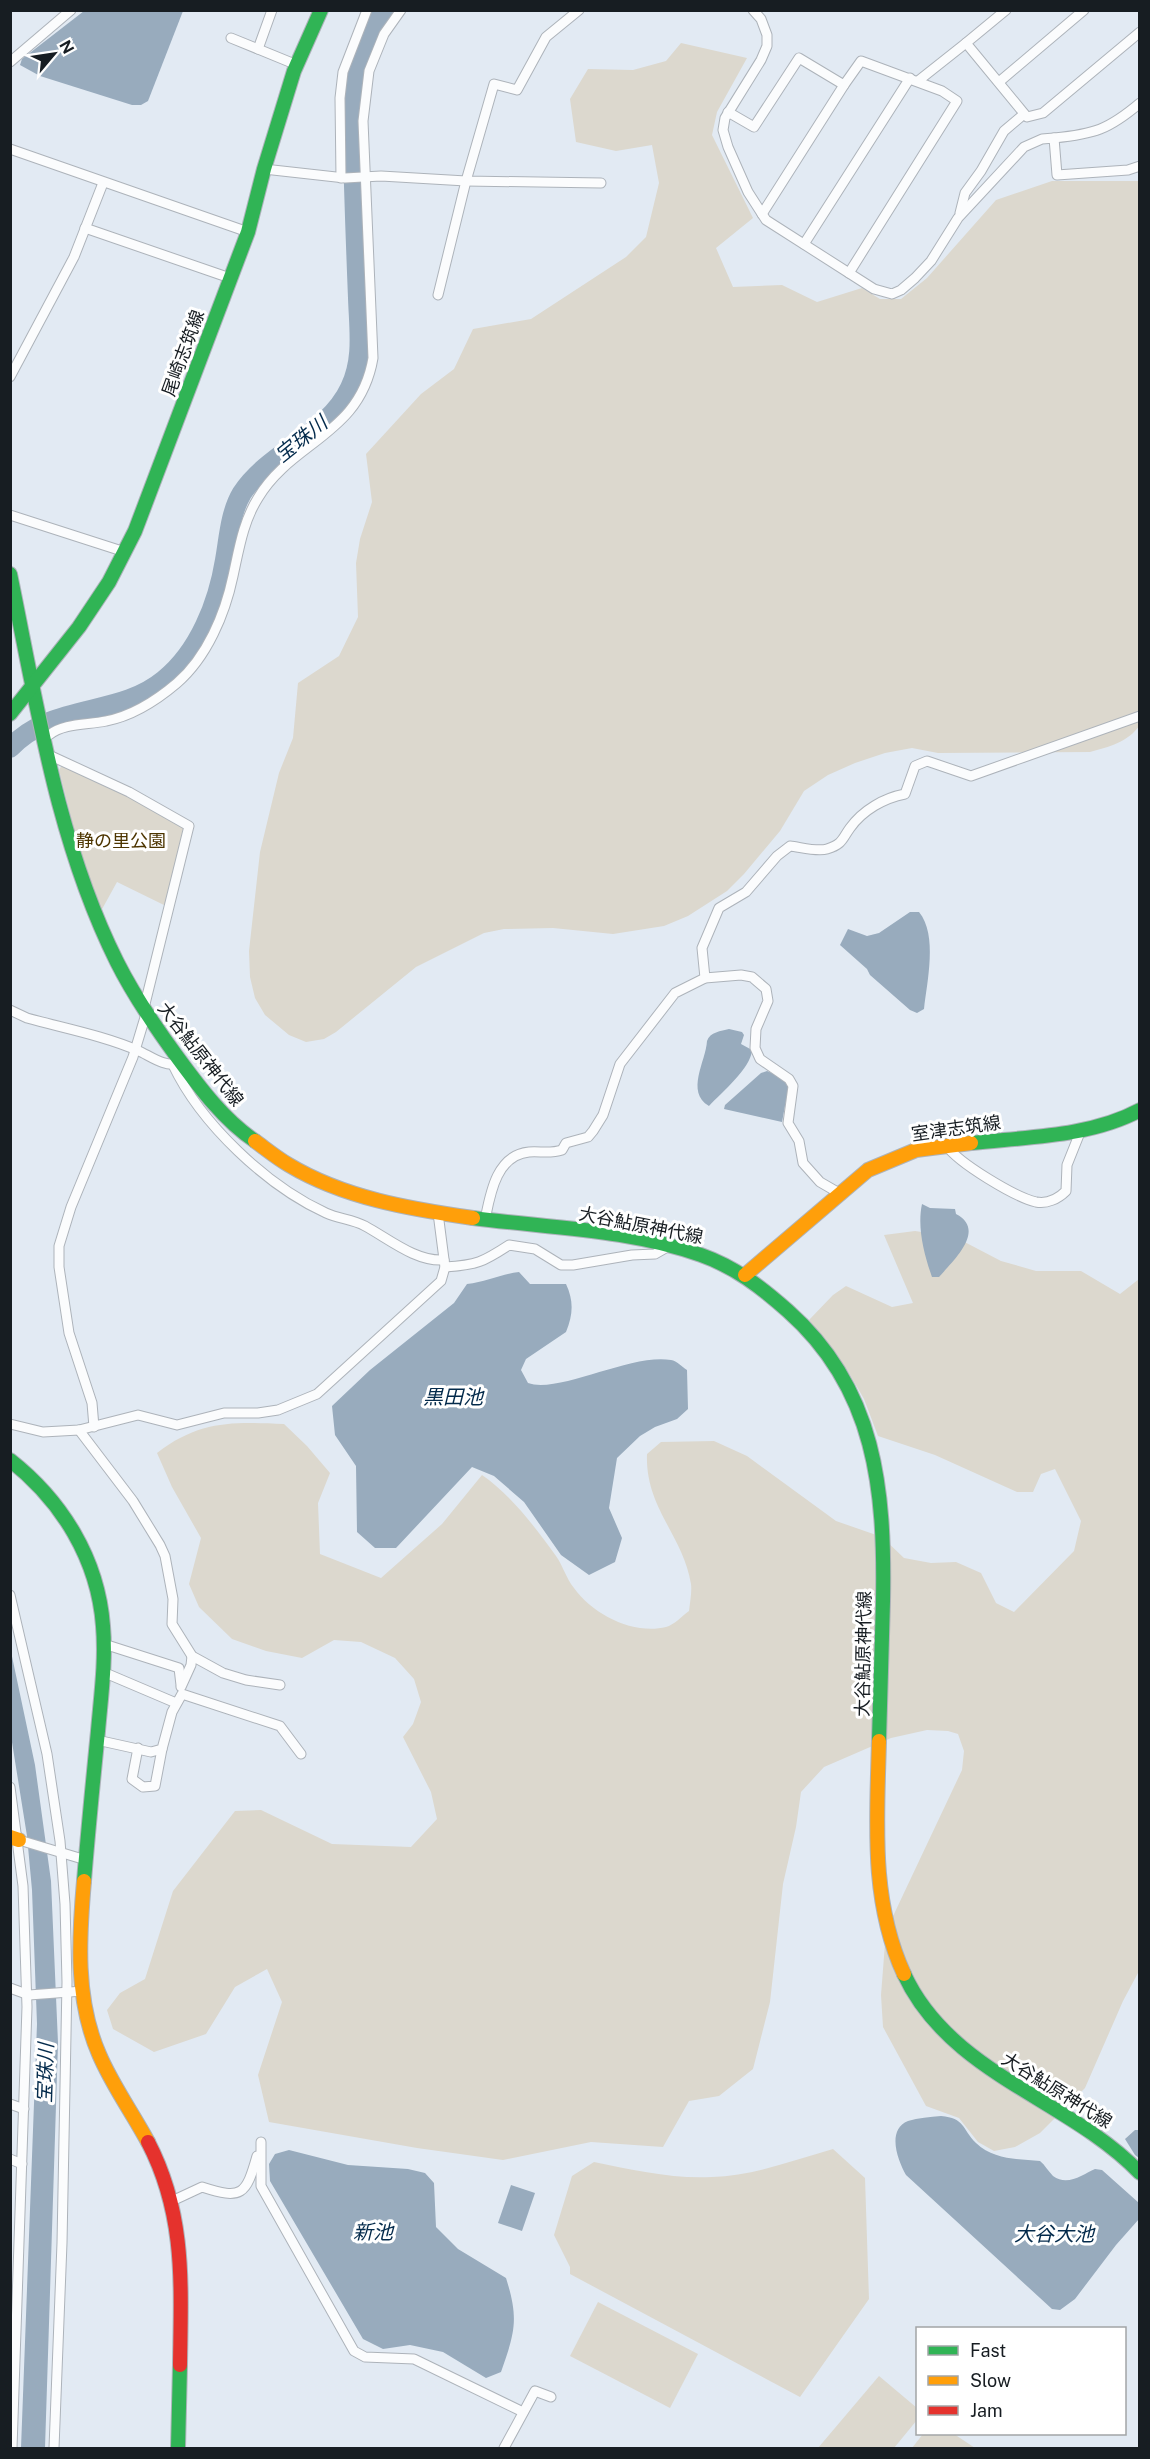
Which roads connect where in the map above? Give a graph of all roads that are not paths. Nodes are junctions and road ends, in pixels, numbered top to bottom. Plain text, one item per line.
1 (71, 10) edge
2 (272, 10) edge
3 (321, 10) edge
4 (367, 10) edge
5 (401, 10) edge
6 (579, 10) edge
7 (753, 10) edge
8 (1006, 10) edge
9 (1084, 10) edge
10 (1140, 32) edge
11 (231, 38) dead end
12 (966, 43) junction
13 (258, 49) junction
14 (10, 62) edge
15 (297, 64) junction
16 (914, 80) junction
17 (999, 82) junction
18 (844, 85) junction
19 (1140, 103) edge
20 (728, 112) junction
21 (1024, 114) junction
22 (1054, 138) junction
23 (10, 149) edge
24 (1140, 166) edge
25 (264, 169) junction
26 (343, 178) junction
27 (364, 178) junction
28 (466, 181) junction
29 (103, 183) junction
30 (601, 183) dead end
31 (762, 214) junction
32 (958, 218) junction
33 (85, 228) junction
34 (248, 232) junction
35 (804, 244) junction
36 (849, 273) junction
37 (230, 278) junction
38 (438, 295) dead end
39 (10, 377) edge
40 (10, 515) edge
41 (125, 552) junction
42 (10, 574) edge
43 (33, 686) junction
44 (10, 714) edge
45 (1140, 716) edge
46 (46, 734) junction
47 (49, 755) junction
48 (705, 978) junction
49 (10, 1010) edge
50 (144, 1012) junction
51 (135, 1049) junction
52 (177, 1064) junction
53 (1140, 1110) edge
54 (1081, 1130) junction
55 (946, 1145) junction
56 (839, 1193) junction
57 (438, 1214) junction
58 (484, 1220) junction
59 (671, 1245) junction
60 (445, 1263) junction
61 (745, 1275) junction
62 (10, 1424) edge
63 (94, 1427) junction
64 (79, 1430) junction
65 (10, 1460) edge
66 (10, 1595) edge
67 (104, 1644) junction
68 (192, 1656) junction
69 (103, 1672) junction
70 (280, 1685) dead end
71 (181, 1689) junction
72 (176, 1703) junction
73 (97, 1740) junction
74 (138, 1748) junction
75 (162, 1749) junction
76 (301, 1754) dead end
77 (10, 1787) edge
78 (16, 1839) edge
79 (57, 1852) junction
80 (86, 1860) junction
81 (10, 1988) edge
82 (83, 1991) junction
83 (27, 1994) junction
84 (65, 1994) junction
85 (10, 2104) edge
86 (24, 2109) junction
87 (10, 2158) edge
88 (22, 2164) junction
89 (1140, 2173) edge
90 (172, 2201) junction
91 (14, 2265) edge
92 (551, 2397) dead end
93 (523, 2412) junction
94 (12, 2448) edge
95 (54, 2448) edge
96 (178, 2448) edge
97 (504, 2448) edge

1 - 14 street
2 - 13 street
3 - 15 main road, 尾崎志筑線
4 - 26 street
5 - 27 street
6 - 28 street
7 - 20 street
8 - 12 street
9 - 17 street
10 - 21 street
11 - 13 street
12 - 16 street
12 - 17 street
13 - 15 street
15 - 25 main road, 尾崎志筑線
16 - 18 street
16 - 35 street
16 - 36 street
17 - 21 street
18 - 20 street
18 - 31 street
19 - 22 street
20 - 31 street
21 - 32 street
22 - 24 street
22 - 32 street
23 - 29 street
25 - 26 street
25 - 34 main road, 尾崎志筑線
26 - 27 street
27 - 28 street
27 - 46 street
28 - 30 street
28 - 38 street
29 - 33 street
29 - 34 street
31 - 35 street
32 - 36 street
33 - 37 street
33 - 39 street
34 - 37 main road, 尾崎志筑線
35 - 36 street
37 - 41 main road, 尾崎志筑線
40 - 41 street
41 - 43 main road, 尾崎志筑線
42 - 43 main road, 大谷鮎原神代線
43 - 44 main road, 尾崎志筑線
43 - 46 main road, 大谷鮎原神代線
45 - 48 street
46 - 47 main road, 大谷鮎原神代線
47 - 50 main road, 大谷鮎原神代線
47 - 50 street
48 - 56 street
48 - 58 street
49 - 51 street
50 - 51 street
50 - 52 main road, 大谷鮎原神代線
51 - 52 street
51 - 63 street
52 - 57 main road, 大谷鮎原神代線
52 - 60 street
53 - 54 main road, 室津志筑線
54 - 55 main road, 室津志筑線
54 - 55 street
55 - 56 main road, 室津志筑線
56 - 61 main road, 室津志筑線
57 - 58 main road, 大谷鮎原神代線
57 - 60 street
58 - 59 main road, 大谷鮎原神代線
59 - 60 street
59 - 61 main road, 大谷鮎原神代線
60 - 63 street
61 - 89 main road, 大谷鮎原神代線
62 - 64 street
63 - 64 street
64 - 68 street
65 - 67 main road
66 - 79 street
67 - 69 main road
67 - 71 street
68 - 70 street
68 - 71 street
69 - 72 street
69 - 73 main road
71 - 72 street
71 - 76 street
72 - 75 street
73 - 74 street
73 - 80 main road
74 - 75 street
74 - 75 street
77 - 78 street
78 - 79 street
78 - 83 street
79 - 80 street
79 - 84 street
80 - 82 main road
81 - 83 street
82 - 84 street
82 - 90 main road
83 - 84 street
83 - 86 street
84 - 95 street
85 - 86 street
86 - 88 street
87 - 88 street
88 - 91 street
90 - 93 street
90 - 96 main road
91 - 94 street
92 - 93 street
93 - 97 street

